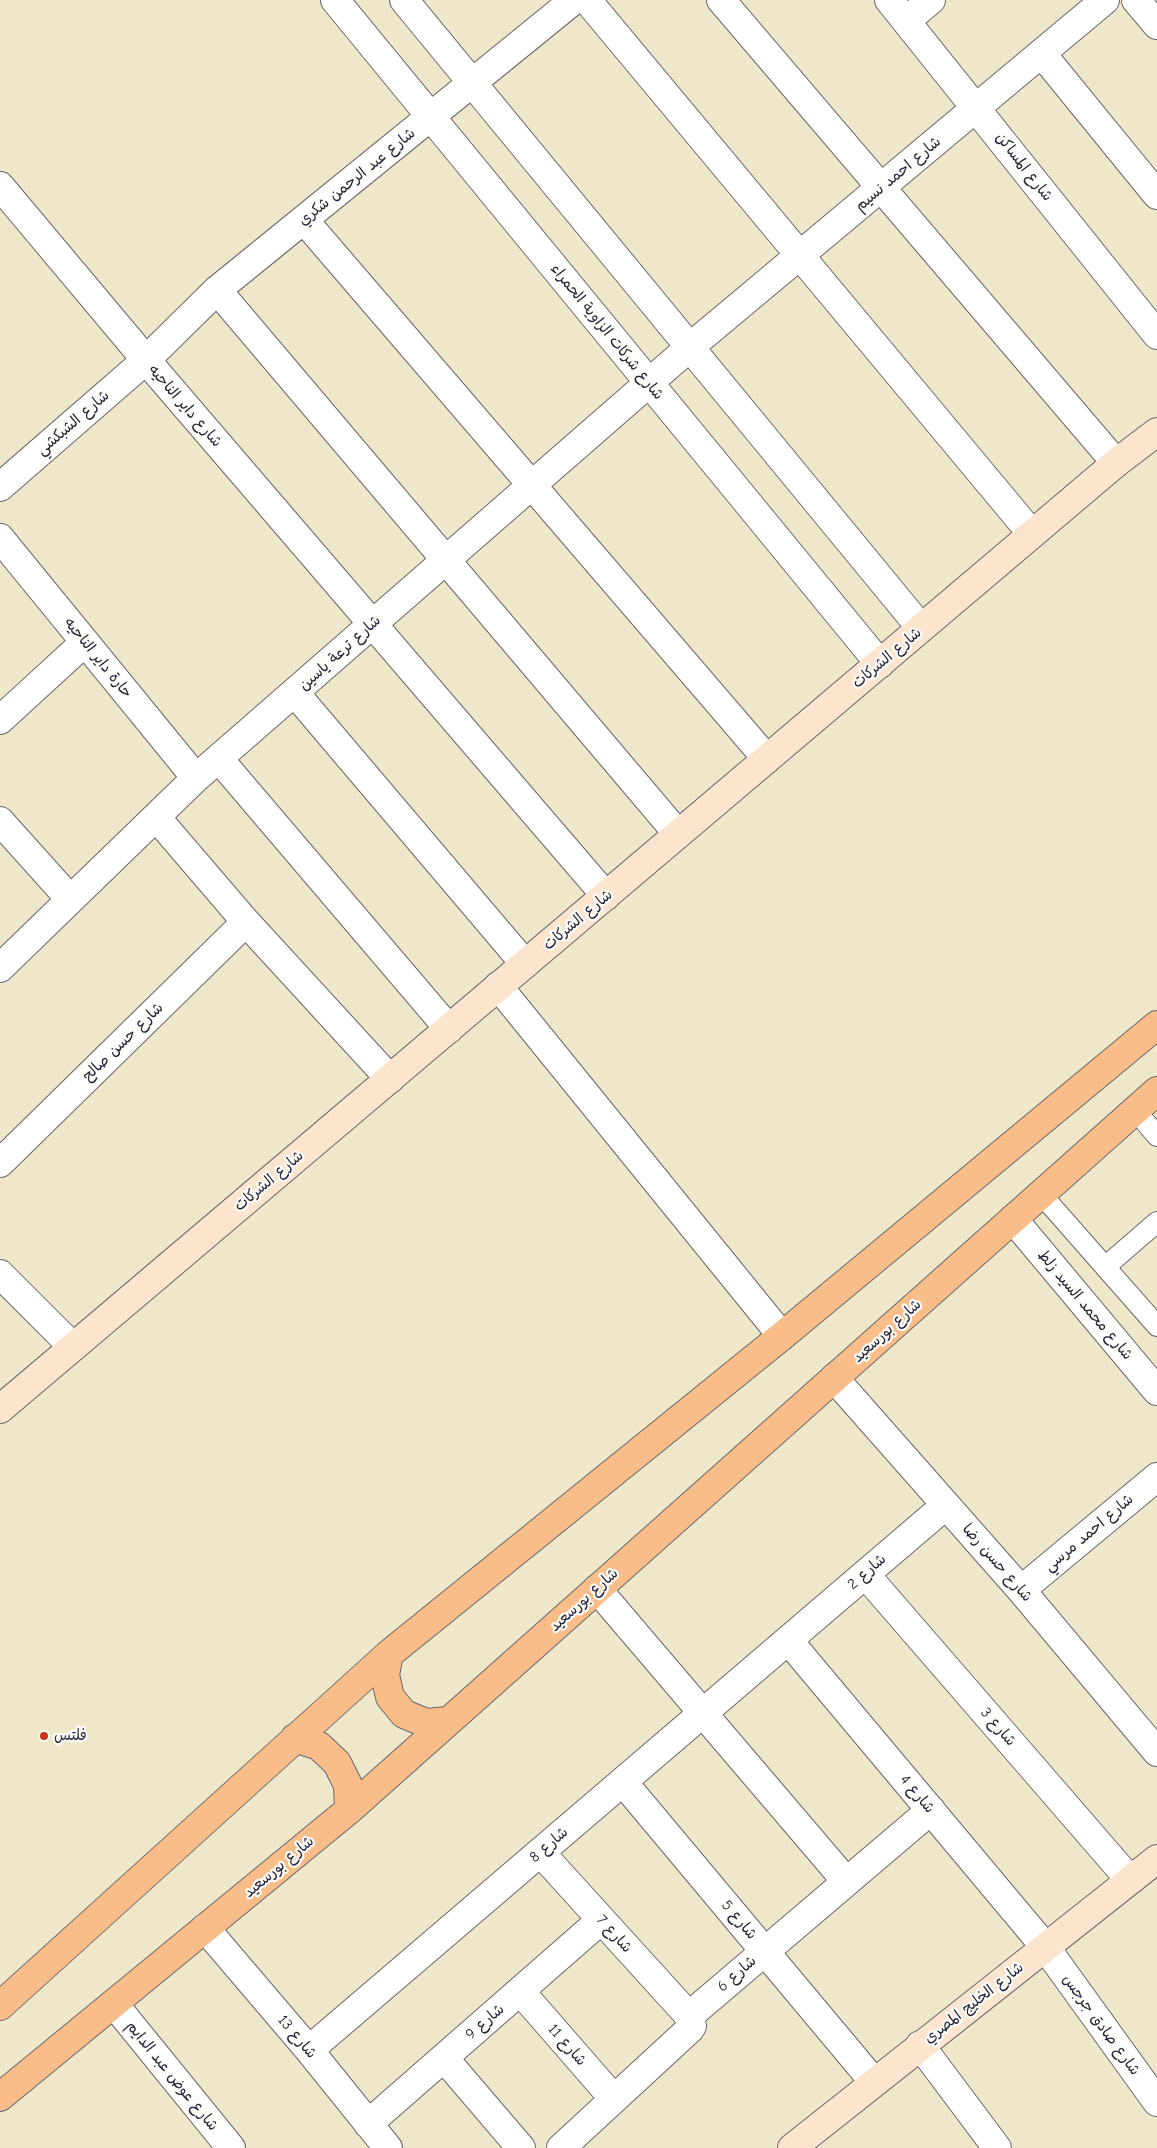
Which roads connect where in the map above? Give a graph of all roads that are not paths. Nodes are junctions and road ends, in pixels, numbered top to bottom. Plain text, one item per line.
1 (335, 0) edge
2 (404, 0) edge
3 (574, 0) edge
4 (587, 0) edge
5 (721, 0) edge
6 (889, 0) edge
7 (931, 0) edge
8 (1105, 0) edge
9 (1136, 0) edge
10 (906, 21) junction
11 (1157, 25) edge
12 (1042, 54) junction
13 (472, 83) junction
14 (977, 109) junction
15 (430, 117) junction
16 (0, 186) edge
17 (882, 188) junction
18 (1157, 195) edge
19 (304, 220) junction
20 (800, 256) junction
21 (217, 290) junction
22 (1157, 335) edge
23 (690, 347) junction
24 (146, 360) junction
25 (649, 383) junction
26 (1157, 432) edge
27 (1116, 463) junction
28 (531, 485) junction
29 (0, 487) edge
30 (1032, 534) junction
31 (0, 538) edge
32 (446, 560) junction
33 (373, 624) junction
34 (921, 628) junction
35 (85, 642) junction
36 (880, 664) junction
37 (295, 693) junction
38 (0, 720) edge
39 (219, 759) junction
40 (767, 759) junction
41 (196, 778) junction
42 (156, 817) junction
43 (0, 821) edge
44 (678, 834) junction
45 (606, 896) junction
46 (70, 899) junction
47 (246, 922) junction
48 (525, 964) junction
49 (0, 968) edge
50 (498, 986) junction
51 (1157, 1025) edge
52 (449, 1029) junction
53 (390, 1079) junction
54 (1157, 1091) edge
55 (1135, 1110) junction
56 (1157, 1136) edge
57 (0, 1163) edge
58 (1041, 1194) junction
59 (1013, 1219) junction
60 (1157, 1222) edge
61 (1105, 1267) junction
62 (0, 1274) edge
63 (1157, 1326) edge
64 (782, 1336) junction
65 (73, 1347) junction
66 (834, 1378) junction
67 (1157, 1390) edge
68 (0, 1409) edge
69 (1157, 1477) edge
70 (946, 1505) junction
71 (865, 1574) junction
72 (597, 1589) junction
73 (1021, 1590) junction
74 (788, 1640) junction
75 (389, 1654) junction
76 (703, 1713) junction
77 (448, 1721) junction
78 (295, 1738) junction
79 (1157, 1752) edge
80 (623, 1782) junction
81 (349, 1810) junction
82 (930, 1810) junction
83 (540, 1852) junction
84 (1157, 1858) edge
85 (1130, 1880) junction
86 (846, 1881) junction
87 (601, 1920) junction
88 (205, 1928) junction
89 (1046, 1948) junction
90 (764, 1951) junction
91 (520, 1991) junction
92 (114, 2004) junction
93 (0, 2006) edge
94 (688, 2016) junction
95 (920, 2045) junction
96 (309, 2050) junction
97 (444, 2058) junction
98 (874, 2082) junction
99 (0, 2097) edge
100 (614, 2100) junction
101 (1157, 2102) edge
102 (368, 2124) junction
103 (231, 2148) edge
104 (388, 2148) edge
105 (521, 2148) edge
106 (561, 2148) edge
107 (792, 2148) edge
108 (997, 2148) edge

1 - 15 street, شارع شركات الزاوية الحمراء
2 - 13 street
3 - 13 street, شارع عبد الرحمن شكري
4 - 20 street
5 - 17 street
6 - 10 street, شارع المساكن
7 - 10 street
8 - 12 street, شارع احمد نسيم
9 - 11 street
10 - 14 street, شارع المساكن
12 - 14 street, شارع احمد نسيم
12 - 18 street
13 - 15 street, شارع عبد الرحمن شكري
13 - 23 street
14 - 17 street, شارع احمد نسيم
14 - 22 street, شارع المساكن
15 - 19 street, شارع عبد الرحمن شكري
15 - 25 street, شارع شركات الزاوية الحمراء
16 - 24 street, شارع داير الناحيه
17 - 20 street, شارع احمد نسيم
17 - 27 street
19 - 21 street, شارع عبد الرحمن شكري
19 - 28 street
20 - 23 street, شارع احمد نسيم
20 - 30 street
21 - 24 street, شارع عبد الرحمن شكري
21 - 32 street
23 - 25 street, شارع ترعة ياسين
23 - 34 street
24 - 29 street, شارع الشبكشي
24 - 33 street, شارع داير الناحيه
25 - 28 street, شارع ترعة ياسين
25 - 36 street, شارع شركات الزاوية الحمراء
26 - 27 main road, شارع الشركات
27 - 30 main road, شارع الشركات
28 - 32 street, شارع ترعة ياسين
28 - 40 street
30 - 34 main road, شارع الشركات
31 - 35 street, حارة داير الناحيه
32 - 33 street, شارع ترعة ياسين
32 - 44 street
33 - 37 street, شارع ترعة ياسين
33 - 45 street, شارع داير الناحيه
34 - 36 main road, شارع الشركات
35 - 38 street
35 - 41 street, حارة داير الناحيه
36 - 40 main road, شارع الشركات
37 - 39 street, شارع ترعة ياسين
37 - 48 street
39 - 41 street, شارع ترعة ياسين
39 - 52 street
40 - 44 main road, شارع الشركات
41 - 42 street, شارع ترعة ياسين
42 - 46 street, شارع ترعة ياسين
42 - 47 street
43 - 46 street
44 - 45 main road, شارع الشركات
45 - 48 main road, شارع الشركات
46 - 49 street, شارع ترعة ياسين
47 - 53 street
47 - 57 street, شارع حسن صالح
48 - 50 main road, شارع الشركات
50 - 52 main road, شارع الشركات
50 - 64 street
51 - 64 main road
52 - 53 main road, شارع الشركات
53 - 65 main road, شارع الشركات
54 - 55 main road, شارع بورسعيد
55 - 56 lane
55 - 58 main road, شارع بورسعيد
58 - 59 main road, شارع بورسعيد
58 - 61 lane
59 - 66 main road, شارع بورسعيد
59 - 67 street, شارع محمد السيد زلط
60 - 61 lane
61 - 63 lane
62 - 65 street
64 - 75 main road
65 - 68 main road, شارع الشركات
66 - 70 street, شارع حسن رضا
66 - 72 main road, شارع بورسعيد
69 - 73 street, شارع احمد مرسي
70 - 71 street, شارع 2
70 - 73 street, شارع حسن رضا
71 - 74 street, شارع 2
71 - 85 street, شارع 3
72 - 76 street
72 - 77 main road, شارع بورسعيد
73 - 79 street, شارع حسن رضا
74 - 76 street, شارع 8
74 - 82 street, شارع 4
75 - 77 main road
75 - 78 main road
76 - 80 street, شارع 8
76 - 86 street
77 - 81 main road, شارع بورسعيد
78 - 81 main road
78 - 93 main road
80 - 83 street, شارع 8
80 - 90 street, شارع 5
81 - 88 main road, شارع بورسعيد
82 - 86 street, شارع 6
82 - 89 street, شارع 4
83 - 87 street, شارع 7
83 - 96 street, شارع 8
84 - 85 main road, شارع الخليج المصري
85 - 89 main road, شارع الخليج المصري
86 - 90 street, شارع 6
87 - 91 street, شارع 9
87 - 94 street, شارع 7
88 - 92 main road, شارع بورسعيد
88 - 96 street, شارع 13
89 - 95 main road, شارع الخليج المصري
89 - 101 street, شارع صادق جرجس
90 - 94 street, شارع 6
90 - 98 street, شارع 5
91 - 97 street, شارع 9
91 - 100 street, شارع 11
92 - 99 main road, شارع بورسعيد
92 - 103 street, شارع عوض عبد الدايم
94 - 100 street
95 - 98 main road, شارع الخليج المصري
95 - 108 street
96 - 102 street, شارع 13
97 - 102 street, شارع 9
97 - 105 street
98 - 107 main road, شارع الخليج المصري
100 - 106 street
102 - 104 street, شارع 13

